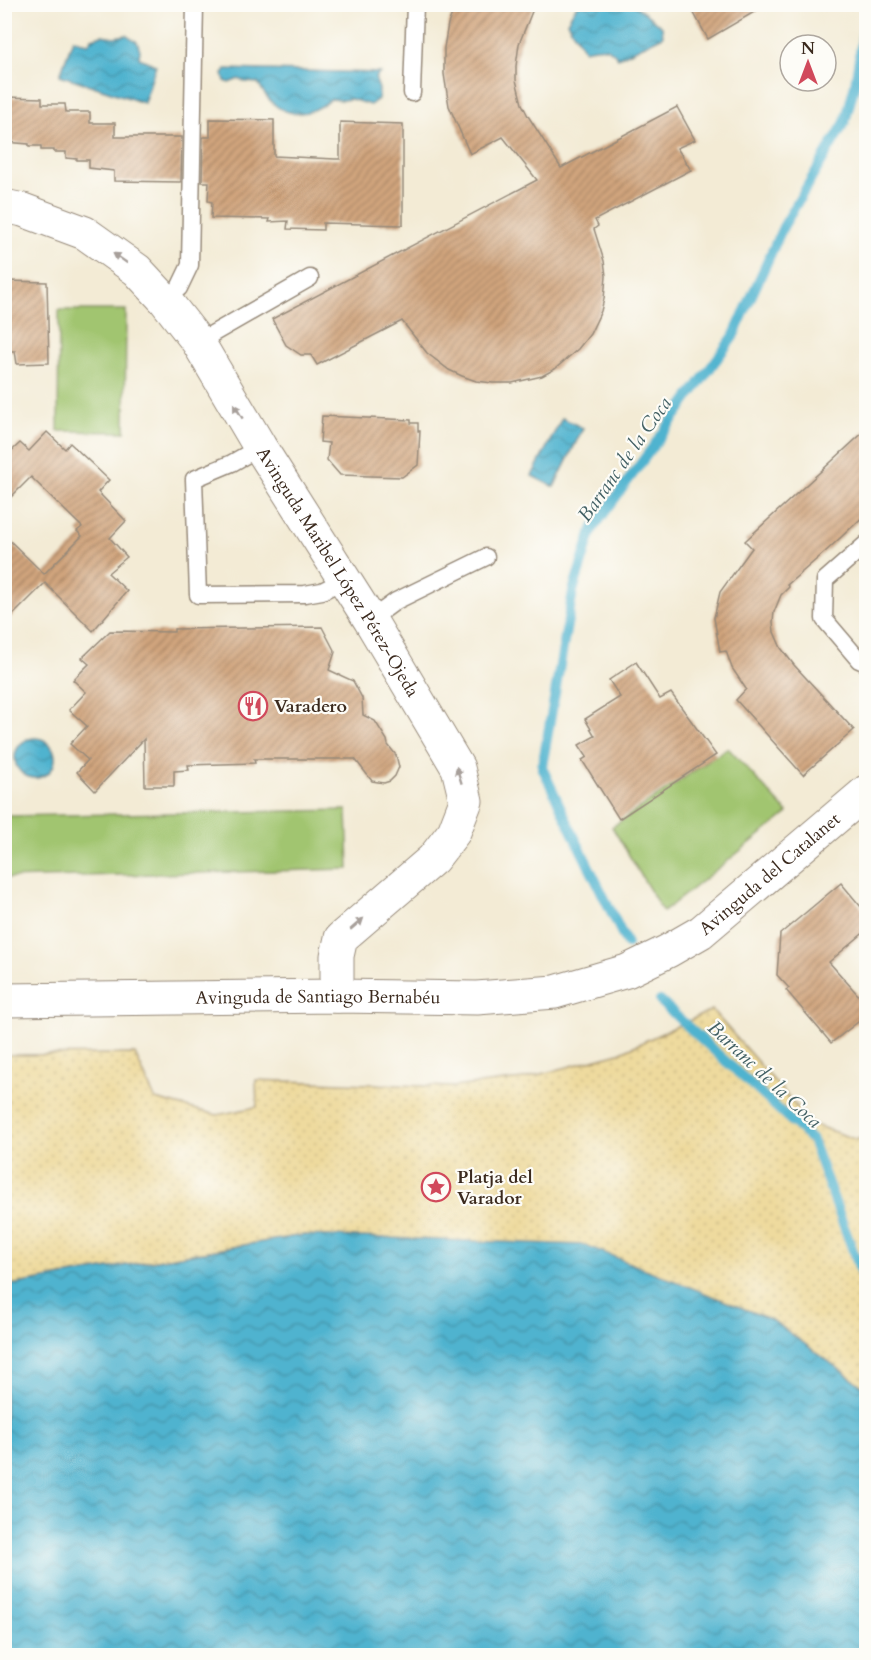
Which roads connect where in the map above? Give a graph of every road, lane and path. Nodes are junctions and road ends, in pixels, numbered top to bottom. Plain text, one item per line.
1 (195, 4) edge
2 (415, 4) edge
3 (412, 93) dead end
4 (4, 206) edge
5 (310, 278) dead end
6 (165, 300) junction
7 (198, 342) junction
8 (260, 447) junction
9 (867, 544) edge
10 (486, 557) dead end
11 (344, 580) junction
12 (370, 620) junction
13 (867, 663) edge
14 (867, 792) edge
15 (627, 971) joint
16 (337, 996) junction
17 (4, 1000) edge

1 - 6 lane
2 - 3 lane
6 -> 4 street, Avinguda Maribel López Pérez-Ojeda
5 - 7 lane
6 - 7 street, Avinguda Maribel López Pérez-Ojeda
8 -> 7 street, Avinguda Maribel López Pérez-Ojeda
8 - 11 street, Avinguda Maribel López Pérez-Ojeda
8 - 11 lane
9 - 13 lane
10 - 12 lane
11 - 12 street, Avinguda Maribel López Pérez-Ojeda
16 -> 12 street, Avinguda Maribel López Pérez-Ojeda
14 - 15 street, Avinguda del Catalanet
15 - 16 street, Avinguda de Santiago Bernabéu
16 - 17 street, Avinguda de Santiago Bernabéu

